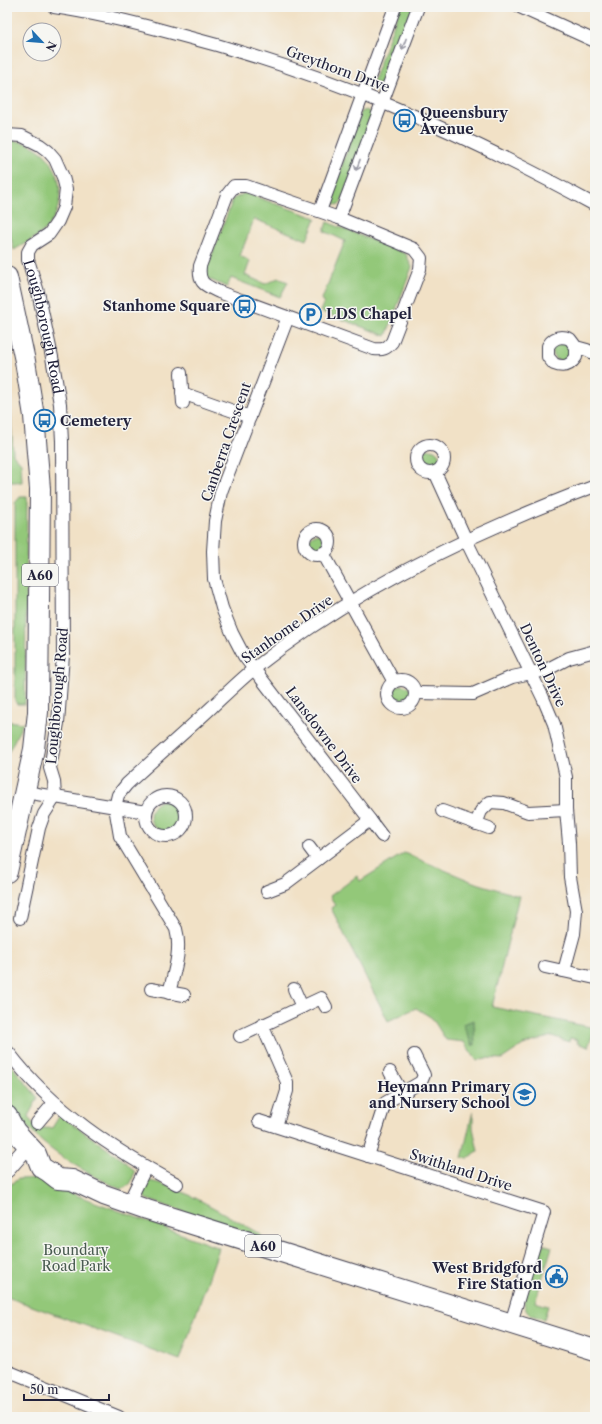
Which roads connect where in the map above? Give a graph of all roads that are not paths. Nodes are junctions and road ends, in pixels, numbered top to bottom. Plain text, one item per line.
1 (54, 7) edge
2 (395, 7) edge
3 (418, 7) edge
4 (520, 7) edge
5 (595, 40) edge
6 (363, 94) junction
7 (382, 101) junction
8 (7, 135) edge
9 (595, 205) edge
10 (320, 211) junction
11 (339, 218) junction
12 (7, 277) edge
13 (288, 317) junction
14 (576, 347) dead end
15 (595, 354) edge
16 (181, 373) dead end
17 (250, 416) junction
18 (435, 472) dead end
19 (595, 486) edge
20 (466, 540) junction
21 (323, 554) dead end
22 (350, 603) junction
23 (595, 651) edge
24 (254, 668) junction
25 (531, 673) junction
26 (394, 682) junction
27 (416, 693) junction
28 (25, 792) junction
29 (55, 797) junction
30 (115, 807) junction
31 (566, 810) junction
32 (442, 811) dead end
33 (146, 812) dead end
34 (370, 820) junction
35 (476, 824) junction
36 (489, 828) dead end
37 (382, 836) dead end
38 (308, 847) dead end
39 (318, 859) junction
40 (7, 872) edge
41 (267, 891) dead end
42 (20, 918) dead end
43 (545, 967) dead end
44 (564, 971) junction
45 (595, 978) edge
46 (151, 989) dead end
47 (294, 989) dead end
48 (169, 993) junction
49 (184, 995) dead end
50 (302, 1007) junction
51 (326, 1007) dead end
52 (262, 1025) junction
53 (240, 1036) dead end
54 (9, 1053) dead end
55 (414, 1055) dead end
56 (390, 1072) dead end
57 (402, 1093) junction
58 (54, 1103) junction
59 (7, 1116) edge
60 (259, 1121) dead end
61 (38, 1123) dead end
62 (276, 1126) junction
63 (32, 1150) junction
64 (368, 1156) junction
65 (146, 1168) junction
66 (7, 1170) edge
67 (177, 1184) dead end
68 (128, 1204) junction
69 (510, 1323) junction
70 (595, 1350) edge
71 (7, 1371) edge
72 (119, 1417) edge

1 - 6 street, Greythorn Drive
2 - 6 street
3 -> 7 street
4 - 5 street
6 - 7 street, Greythorn Drive
6 - 10 street
7 - 9 street, Greythorn Drive
7 -> 11 street
8 - 29 street, Loughborough Road
10 - 11 street
10 - 13 street
11 - 13 street
12 - 28 main road, Loughborough Road / A60
13 - 17 street, Canberra Crescent
14 - 15 street
16 - 17 street
17 - 24 street, Canberra Crescent
18 - 20 street, Denton Drive
19 - 20 street, Stanhome Drive
20 - 22 street, Stanhome Drive
20 - 25 street, Denton Drive
21 - 22 street
22 - 24 street, Stanhome Drive
22 - 26 street
23 - 25 street
24 - 30 street, Stanhome Drive
24 - 34 street, Lansdowne Drive
25 - 27 street
25 - 31 street, Denton Drive
26 - 27 street
26 - 27 street
28 - 29 street
28 - 40 main road, Loughborough Road / A60
29 - 30 street
29 - 42 street
30 - 33 street
30 - 48 street
31 - 35 street
31 - 44 street, Denton Drive
32 - 35 street
34 - 37 street, Lansdowne Drive
34 - 39 street
35 - 36 street
38 - 39 street
39 - 41 street
43 - 44 street
44 - 45 street
46 - 48 street
47 - 50 street
48 - 49 street
50 - 51 street
50 - 52 street
52 - 53 street
52 - 62 street
54 - 58 street
55 - 57 street
56 - 57 street
57 - 64 street
58 - 61 street
58 - 65 street
59 - 63 main road, A60
60 - 62 street, Swithland Drive
62 - 64 street, Swithland Drive
63 - 66 street
63 - 68 main road, A60
64 - 69 street, Swithland Drive
65 - 67 street
65 - 68 street
68 - 69 main road, A60
69 - 70 main road, A60
71 - 72 street

